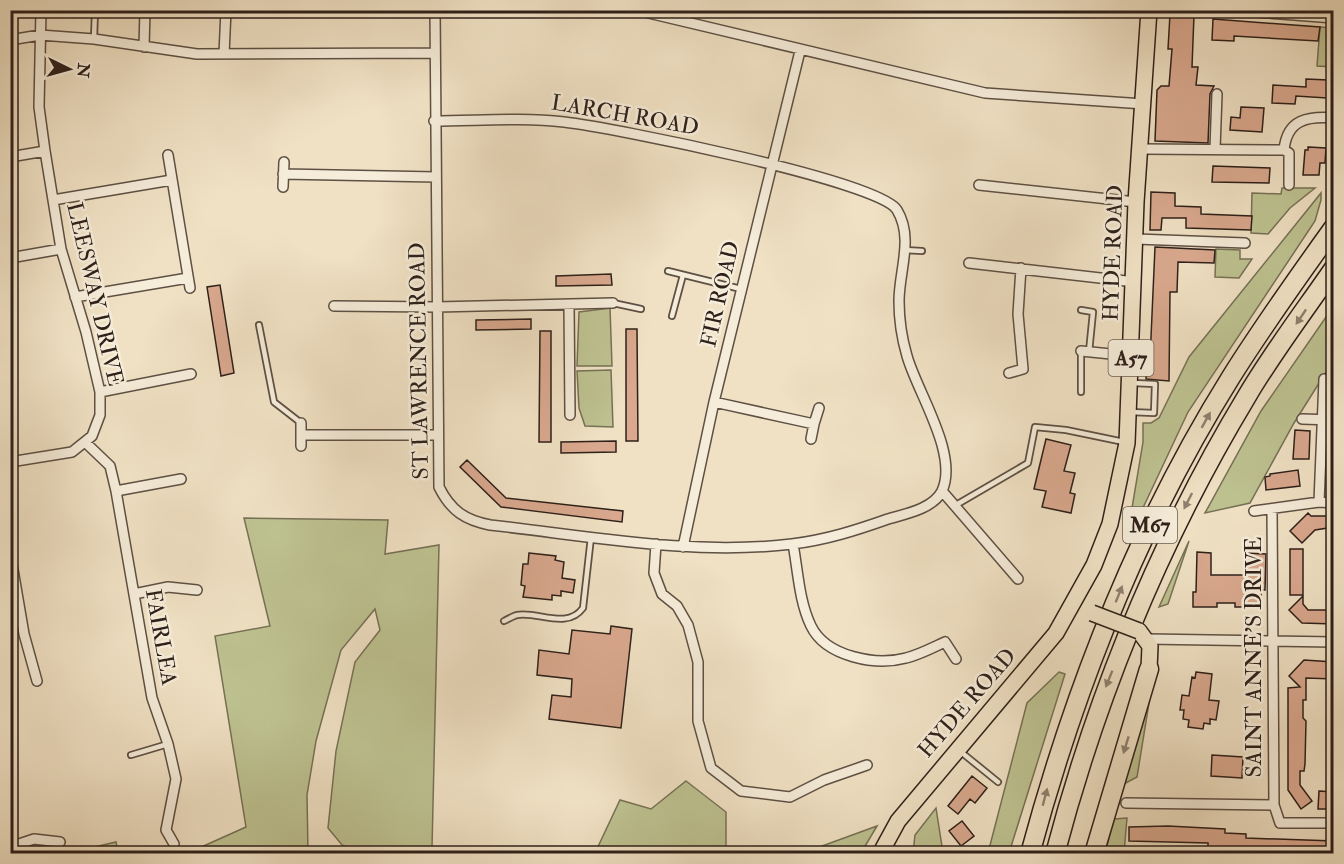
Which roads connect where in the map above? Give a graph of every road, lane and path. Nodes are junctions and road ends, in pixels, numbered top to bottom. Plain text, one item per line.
1 (41, 10) edge
2 (95, 10) edge
3 (145, 10) edge
4 (226, 10) edge
5 (460, 10) edge
6 (636, 10) edge
7 (1149, 10) edge
8 (1229, 10) edge
9 (435, 11) edge
10 (1334, 18) edge
11 (40, 35) junction
12 (94, 39) junction
13 (10, 40) edge
14 (144, 47) junction
15 (800, 51) junction
16 (435, 53) junction
17 (224, 54) junction
18 (1217, 94) dead end
19 (1144, 104) junction
20 (1334, 118) edge
21 (434, 121) junction
22 (1142, 149) junction
23 (1215, 149) junction
24 (1284, 150) junction
25 (45, 151) junction
26 (168, 155) dead end
27 (10, 157) edge
28 (284, 162) dead end
29 (771, 164) junction
30 (283, 174) junction
31 (436, 177) junction
32 (172, 180) junction
33 (980, 185) dead end
34 (1289, 185) dead end
35 (283, 187) dead end
36 (53, 200) junction
37 (1136, 202) junction
38 (1334, 227) edge
39 (1136, 239) junction
40 (1245, 243) dead end
41 (61, 249) junction
42 (904, 250) junction
43 (922, 251) dead end
44 (10, 258) edge
45 (969, 262) dead end
46 (1021, 268) junction
47 (1334, 268) edge
48 (668, 271) dead end
49 (683, 275) junction
50 (1135, 282) junction
51 (741, 289) junction
52 (75, 297) junction
53 (613, 303) joint
54 (569, 305) junction
55 (334, 306) dead end
56 (437, 307) junction
57 (641, 309) dead end
58 (1081, 310) dead end
59 (672, 316) dead end
60 (259, 325) dead end
61 (1085, 351) junction
62 (1131, 356) junction
63 (1009, 373) dead end
64 (191, 374) dead end
65 (1324, 379) dead end
66 (1130, 382) junction
67 (100, 392) junction
68 (1081, 392) dead end
69 (714, 402) junction
70 (819, 408) dead end
71 (1128, 412) junction
72 (570, 416) dead end
73 (1302, 419) dead end
74 (1323, 420) junction
75 (1334, 420) edge
76 (301, 423) joint
77 (814, 424) junction
78 (301, 435) junction
79 (438, 435) junction
80 (811, 439) dead end
81 (86, 443) junction
82 (1126, 443) junction
83 (301, 446) dead end
84 (10, 462) edge
85 (182, 479) dead end
86 (116, 491) junction
87 (942, 491) junction
88 (1319, 502) junction
89 (1334, 503) edge
90 (956, 505) junction
91 (1272, 508) junction
92 (1254, 511) dead end
93 (591, 536) junction
94 (656, 544) junction
95 (794, 544) junction
96 (683, 547) junction
97 (10, 552) edge
98 (1018, 579) dead end
99 (197, 590) dead end
100 (134, 594) junction
101 (1074, 603) junction
102 (504, 621) dead end
103 (1143, 635) junction
104 (1275, 640) junction
105 (1334, 642) edge
106 (956, 659) dead end
107 (1149, 669) joint
108 (37, 681) dead end
109 (168, 744) junction
110 (957, 748) junction
111 (131, 755) dead end
112 (867, 765) dead end
113 (998, 782) dead end
114 (1126, 803) dead end
115 (1274, 805) junction
116 (1334, 823) edge
117 (60, 842) dead end
118 (174, 844) dead end
119 (10, 847) edge
120 (880, 854) edge
121 (1030, 854) edge
122 (1055, 854) edge
123 (1094, 854) edge

1 - 11 street, LEESWAY DRIVE
2 - 12 lane
3 - 14 street
4 - 17 street
5 - 9 street
6 - 15 street
7 - 19 main road, HYDE ROAD / A57
8 - 10 street
9 - 16 street, ST LAWRENCE ROAD
11 - 12 street
11 - 13 street
11 - 25 street, LEESWAY DRIVE
12 - 14 street
14 - 17 street
15 - 19 street
15 - 29 street, FIR ROAD
16 - 17 street
16 - 21 street, ST LAWRENCE ROAD
18 - 23 street
19 - 22 main road, HYDE ROAD / A57
20 - 24 street
21 - 29 street, LARCH ROAD
21 - 31 street, ST LAWRENCE ROAD
22 - 23 street
22 - 37 main road, HYDE ROAD / A57
23 - 24 street
24 - 34 street
25 - 27 street
25 - 36 street, LEESWAY DRIVE
26 - 32 street
28 - 30 street
29 - 42 street, LARCH ROAD
29 - 51 street, FIR ROAD
30 - 31 street
30 - 35 street
31 - 56 street, ST LAWRENCE ROAD
32 - 36 street
32 - 52 street
33 - 37 street
36 - 41 street, LEESWAY DRIVE
37 - 39 main road, HYDE ROAD / A57
121 -> 38 highway, M67
39 - 40 street
39 - 50 main road, HYDE ROAD / A57
41 - 44 street
41 - 52 street, LEESWAY DRIVE
42 - 43 lane
42 - 87 street, LARCH ROAD
45 - 46 street
46 - 50 street
46 - 63 street
47 -> 122 highway, M67
48 - 49 lane
49 - 51 lane
49 - 59 lane
50 - 62 main road, HYDE ROAD / A57
51 - 69 street, FIR ROAD
52 - 67 street, LEESWAY DRIVE
53 - 54 street
53 - 57 lane
54 - 56 street
54 - 72 street
55 - 56 street
56 - 79 street, ST LAWRENCE ROAD
58 - 61 lane
60 - 76 lane
61 - 62 street
61 - 68 lane
62 - 66 main road, HYDE ROAD / A57
64 - 67 street
65 - 74 street
66 - 71 main road, HYDE ROAD / A57
66 - 71 lane
67 - 81 street, LEESWAY DRIVE
69 - 77 street
69 - 96 street, FIR ROAD
70 - 77 street
71 - 82 main road, HYDE ROAD / A57
73 - 74 street
74 - 75 street
74 - 88 street
76 - 78 street
77 - 80 street
78 - 79 street
78 - 83 street
79 - 93 street, ST LAWRENCE ROAD
81 - 84 street
81 - 86 street, FAIRLEA
82 - 90 lane
82 - 101 main road, HYDE ROAD / A57
85 - 86 street
86 - 100 street, FAIRLEA
87 - 90 street
87 - 95 street, ST LAWRENCE ROAD
88 - 89 street
88 - 91 street
90 - 98 street
91 - 92 street
91 - 104 street, SAINT ANNE'S DRIVE
93 - 94 street, ST LAWRENCE ROAD
93 - 102 lane
94 - 96 street, ST LAWRENCE ROAD
94 - 112 street
95 - 96 street, ST LAWRENCE ROAD
95 - 106 street
97 - 108 street
99 - 100 street
100 - 109 street, FAIRLEA
101 - 103 main road, bridge
101 - 110 main road, HYDE ROAD / A57
103 - 104 street
103 - 107 main road
104 - 105 street
104 - 115 street, SAINT ANNE'S DRIVE
107 -> 123 highway
109 - 111 lane
109 - 118 street, FAIRLEA
110 - 113 lane
110 - 120 main road, HYDE ROAD / A57
114 - 115 street
115 - 116 street
117 - 119 street

